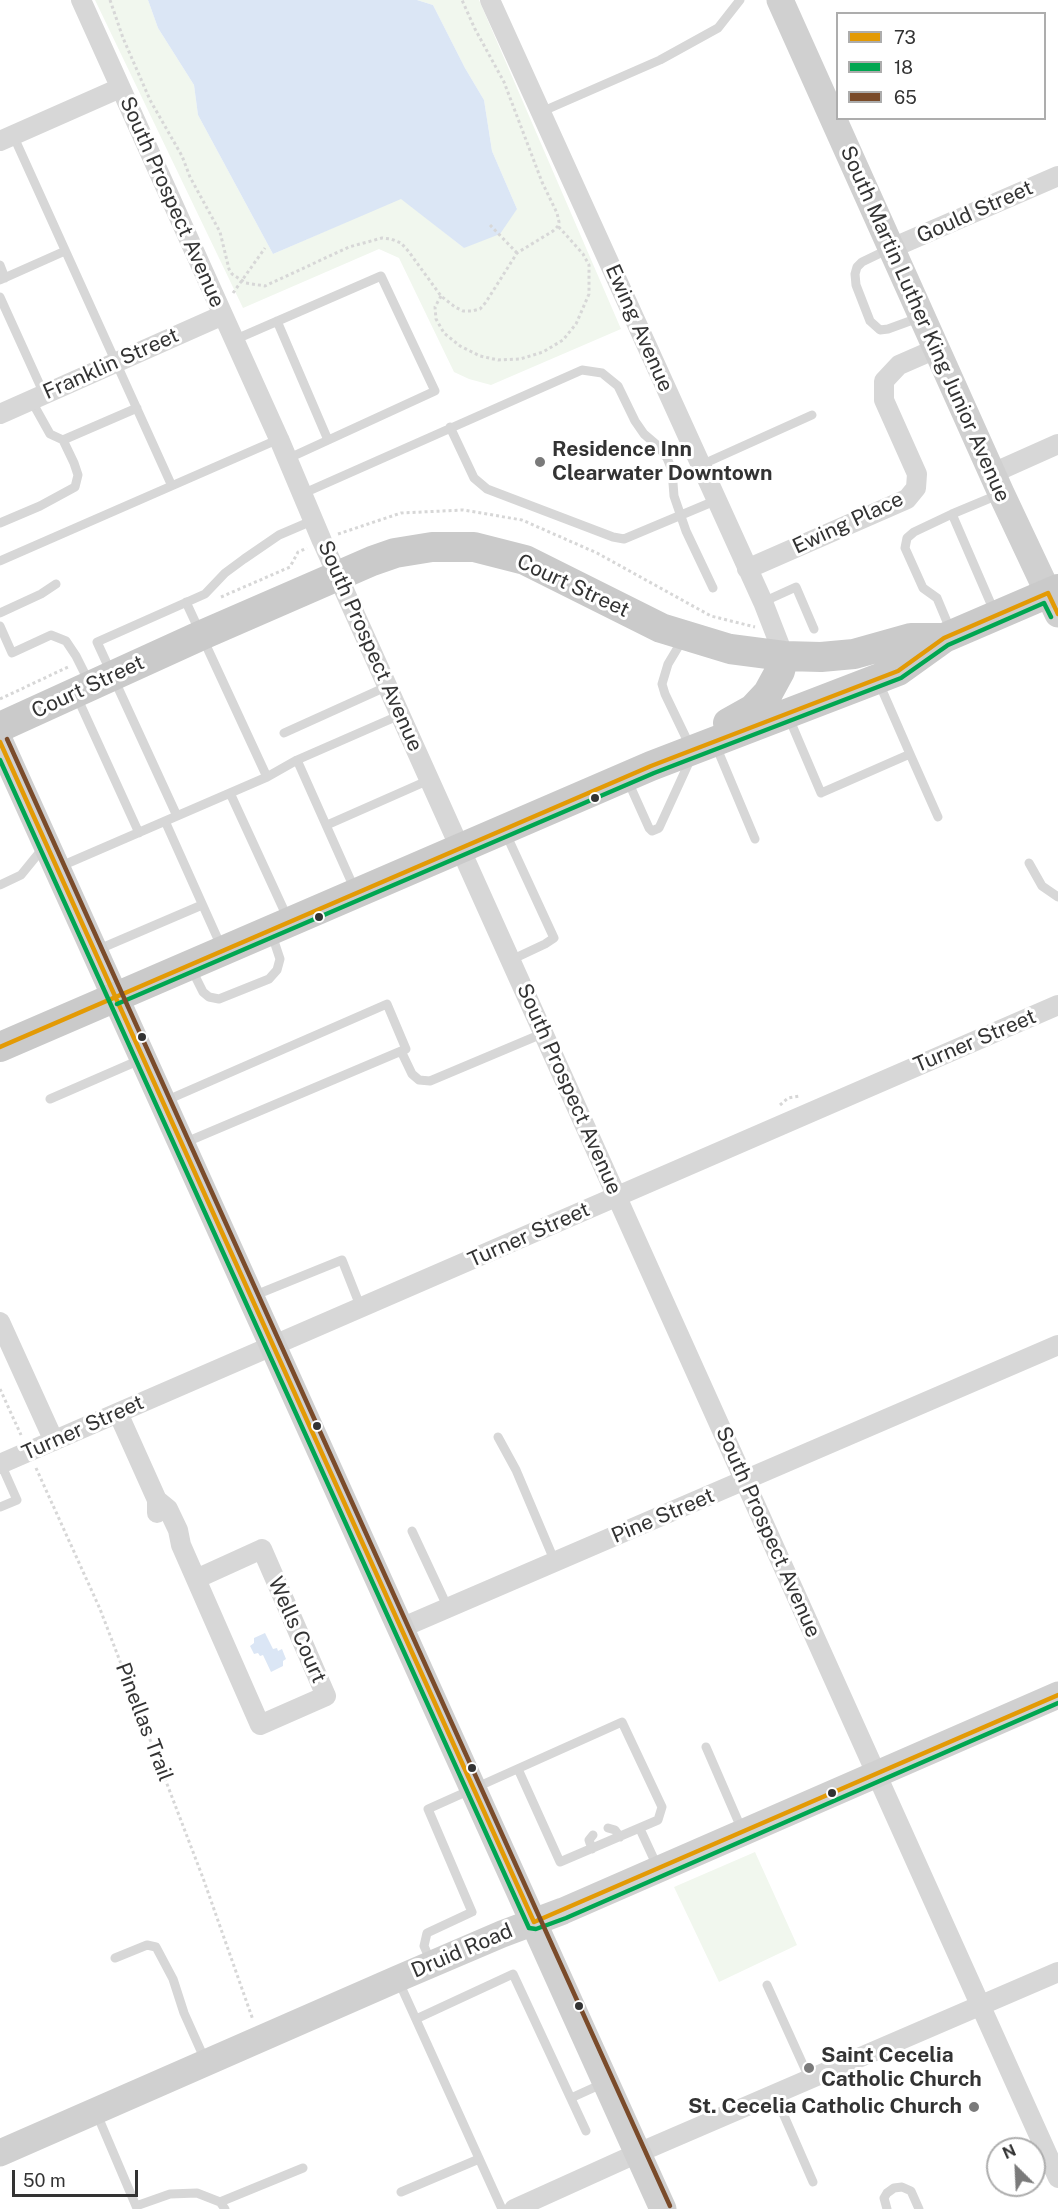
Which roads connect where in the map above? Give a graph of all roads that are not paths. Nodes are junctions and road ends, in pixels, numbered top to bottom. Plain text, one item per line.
1 (81, 0) edge
2 (490, 0) edge
3 (740, 0) edge
4 (780, 0) edge
5 (120, 88) junction
6 (541, 112) junction
7 (7, 138) edge
8 (1058, 176) edge
9 (892, 248) junction
10 (65, 251) junction
11 (0, 265) edge
12 (3, 279) edge
13 (0, 297) edge
14 (223, 315) junction
15 (923, 316) junction
16 (277, 321) junction
17 (234, 340) junction
18 (938, 348) junction
19 (116, 363) junction
20 (38, 397) junction
21 (137, 408) junction
22 (0, 414) edge
23 (812, 415) dead end
24 (450, 428) junction
25 (279, 439) junction
26 (63, 440) junction
27 (328, 440) junction
28 (1058, 444) edge
29 (287, 459) junction
30 (701, 465) junction
31 (997, 483) junction
32 (171, 484) junction
33 (302, 494) junction
34 (717, 500) junction
35 (681, 514) junction
36 (952, 514) junction
37 (314, 520) junction
38 (0, 523) edge
39 (0, 561) edge
40 (747, 568) junction
41 (338, 576) junction
42 (56, 584) dead end
43 (713, 588) dead end
44 (1055, 598) edge
45 (186, 602) junction
46 (763, 602) junction
47 (0, 613) edge
48 (996, 616) junction
49 (0, 626) edge
50 (814, 629) dead end
51 (202, 635) junction
52 (670, 636) junction
53 (948, 636) junction
54 (784, 657) junction
55 (877, 678) junction
56 (92, 684) junction
57 (388, 686) junction
58 (777, 703) junction
59 (400, 715) junction
60 (0, 727) edge
61 (284, 733) dead end
62 (0, 742) edge
63 (700, 744) junction
64 (910, 754) junction
65 (297, 760) junction
66 (638, 771) junction
67 (267, 777) junction
68 (430, 780) junction
69 (230, 793) junction
70 (177, 816) junction
71 (938, 816) dead end
72 (165, 821) junction
73 (327, 825) junction
74 (504, 829) junction
75 (139, 833) junction
76 (755, 839) dead end
77 (46, 843) junction
78 (460, 848) junction
79 (1029, 863) dead end
80 (57, 868) junction
81 (0, 885) edge
82 (356, 893) junction
83 (1058, 897) edge
84 (202, 904) junction
85 (280, 927) junction
86 (94, 951) junction
87 (223, 951) junction
88 (511, 960) junction
89 (190, 966) junction
90 (114, 997) junction
91 (1058, 1005) edge
92 (544, 1033) junction
93 (0, 1047) edge
94 (401, 1051) junction
95 (143, 1058) junction
96 (50, 1098) dead end
97 (163, 1102) junction
98 (182, 1144) junction
99 (617, 1196) junction
100 (252, 1297) junction
101 (361, 1308) junction
102 (0, 1322) edge
103 (1058, 1345) edge
104 (274, 1347) junction
105 (118, 1413) junction
106 (498, 1437) dead end
107 (54, 1441) junction
108 (1, 1464) edge
109 (745, 1481) junction
110 (0, 1508) edge
111 (412, 1531) dead end
112 (555, 1562) junction
113 (196, 1579) junction
114 (448, 1608) junction
115 (401, 1628) junction
116 (1058, 1695) edge
117 (706, 1747) dead end
118 (518, 1769) junction
119 (877, 1774) junction
120 (473, 1789) junction
121 (608, 1828) dead end
122 (640, 1829) junction
123 (743, 1833) junction
124 (593, 1835) dead end
125 (620, 1837) junction
126 (592, 1849) junction
127 (659, 1870) junction
128 (534, 1922) junction
129 (115, 1958) dead end
130 (432, 1964) junction
131 (1058, 1972) edge
132 (397, 1979) junction
133 (767, 1985) dead end
134 (981, 2006) junction
135 (416, 2019) junction
136 (206, 2062) junction
137 (810, 2080) junction
138 (605, 2082) junction
139 (775, 2096) junction
140 (571, 2098) junction
141 (95, 2110) junction
142 (586, 2131) dead end
143 (0, 2151) edge
144 (638, 2153) junction
145 (479, 2159) junction
146 (303, 2168) dead end
147 (1058, 2178) edge
148 (813, 2182) dead end
149 (401, 2192) dead end
150 (222, 2206) edge
151 (134, 2207) edge
152 (502, 2209) edge
153 (514, 2209) edge
154 (662, 2209) edge
155 (887, 2209) edge
156 (919, 2209) edge

1 - 5 street, South Prospect Avenue
2 - 6 street, Ewing Avenue
3 - 6 lane
4 - 9 street, South Martin Luther King Junior Avenue
5 - 7 street
5 - 14 street, South Prospect Avenue
6 - 30 street, Ewing Avenue
7 - 10 lane
8 - 9 street, Gould Street
9 - 15 street, South Martin Luther King Junior Avenue
9 - 15 lane
10 - 12 lane
10 - 19 lane
11 - 12 lane
13 - 20 lane
14 - 17 street, South Prospect Avenue
14 - 19 street, Franklin Street
15 - 18 street, South Martin Luther King Junior Avenue
16 - 17 lane
16 - 27 lane
16 - 27 lane
17 - 25 street, South Prospect Avenue
18 - 31 street, South Martin Luther King Junior Avenue
18 - 40 street, Ewing Place
19 - 20 street, Franklin Street
19 - 21 lane
20 - 22 street, Franklin Street
20 - 26 lane
21 - 26 lane
21 - 32 lane
23 - 30 lane
24 - 33 lane
24 - 35 lane
24 - 35 lane
25 - 29 street, South Prospect Avenue
25 - 32 lane
26 - 38 lane
27 - 29 lane
28 - 31 street
29 - 33 street, South Prospect Avenue
30 - 34 street, Ewing Avenue
31 - 36 lane
31 - 44 street, South Martin Luther King Junior Avenue
32 - 39 lane
33 - 37 street, South Prospect Avenue
34 - 35 lane
34 - 40 street, Ewing Avenue
35 - 43 lane
36 - 48 lane
36 - 53 lane
37 - 41 street, South Prospect Avenue
37 - 45 lane
40 - 46 street, Ewing Avenue
41 - 51 main road, Court Street
41 - 52 main road, Court Street
41 - 57 street, South Prospect Avenue
42 - 47 lane
44 - 48 main road, Court Street
45 - 51 lane
45 - 56 lane
46 - 50 lane
46 - 54 street, Ewing Avenue
48 - 53 main road, Court Street
49 - 56 lane
51 - 56 main road, Court Street
51 - 67 lane
52 - 54 main road, Court Street
52 - 58 main road
52 - 63 lane
53 - 54 main road, Court Street
53 - 55 main road
54 - 58 main road
55 - 58 main road
55 - 64 lane
56 - 60 main road, Court Street
56 - 70 lane
56 - 75 lane
57 - 59 street, South Prospect Avenue
57 - 61 lane
58 - 63 main road
58 - 64 lane
59 - 65 lane
59 - 68 street, South Prospect Avenue
62 - 77 street
63 - 66 main road
63 - 66 lane
63 - 76 lane
64 - 71 lane
65 - 67 lane
65 - 73 lane
66 - 74 main road
67 - 69 lane
68 - 73 lane
68 - 78 street, South Prospect Avenue
69 - 70 lane
69 - 85 lane
70 - 72 lane
72 - 75 lane
72 - 84 lane
73 - 82 lane
74 - 78 main road
74 - 88 lane
75 - 80 lane
77 - 80 street
77 - 81 lane
78 - 82 main road
78 - 88 street, South Prospect Avenue
79 - 83 lane
80 - 86 street
82 - 85 main road
84 - 86 lane
84 - 87 lane
85 - 87 main road
85 - 89 lane
86 - 90 street
87 - 89 main road
88 - 92 street, South Prospect Avenue
89 - 90 main road
90 - 93 main road
90 - 95 street
91 - 99 street, Turner Street
92 - 94 lane
92 - 99 street, South Prospect Avenue
94 - 97 lane
94 - 98 lane
95 - 96 lane
95 - 97 street
97 - 98 street
98 - 100 street
99 - 101 street, Turner Street
99 - 109 street, South Prospect Avenue
100 - 101 lane
100 - 104 street
101 - 104 street, Turner Street
102 - 107 street
103 - 109 street, Pine Street
104 - 105 street, Turner Street
104 - 115 street
105 - 107 street, Turner Street
105 - 113 street, Wells Court
106 - 112 lane
107 - 108 street, Turner Street
108 - 110 lane
109 - 112 street, Pine Street
109 - 119 street, South Prospect Avenue
111 - 114 lane
112 - 114 street, Pine Street
113 - 113 street, Wells Court
114 - 115 street, Pine Street
115 - 120 street
116 - 119 street, Druid Road
117 - 123 lane
118 - 120 lane
118 - 122 lane
118 - 126 lane
119 - 123 street, Druid Road
119 - 134 street, South Prospect Avenue
120 - 128 street
120 - 130 lane
121 - 125 lane
122 - 125 lane
122 - 127 lane
123 - 127 street, Druid Road
124 - 126 lane
125 - 126 lane
127 - 128 street, Druid Road
128 - 130 street, Druid Road
128 - 138 street
129 - 136 lane
130 - 132 street, Druid Road
131 - 134 street
132 - 135 lane
132 - 136 street, Druid Road
133 - 137 lane
134 - 137 street
134 - 147 street, South Prospect Avenue
135 - 140 lane
135 - 145 lane
136 - 141 street, Druid Road
137 - 139 street
138 - 140 lane
138 - 144 street
139 - 144 street
139 - 148 lane
140 - 142 lane
141 - 143 street, Druid Road
141 - 151 lane
144 - 153 street
144 - 154 street
145 - 149 lane
145 - 152 lane
146 - 150 lane
150 - 151 lane
155 - 156 lane

